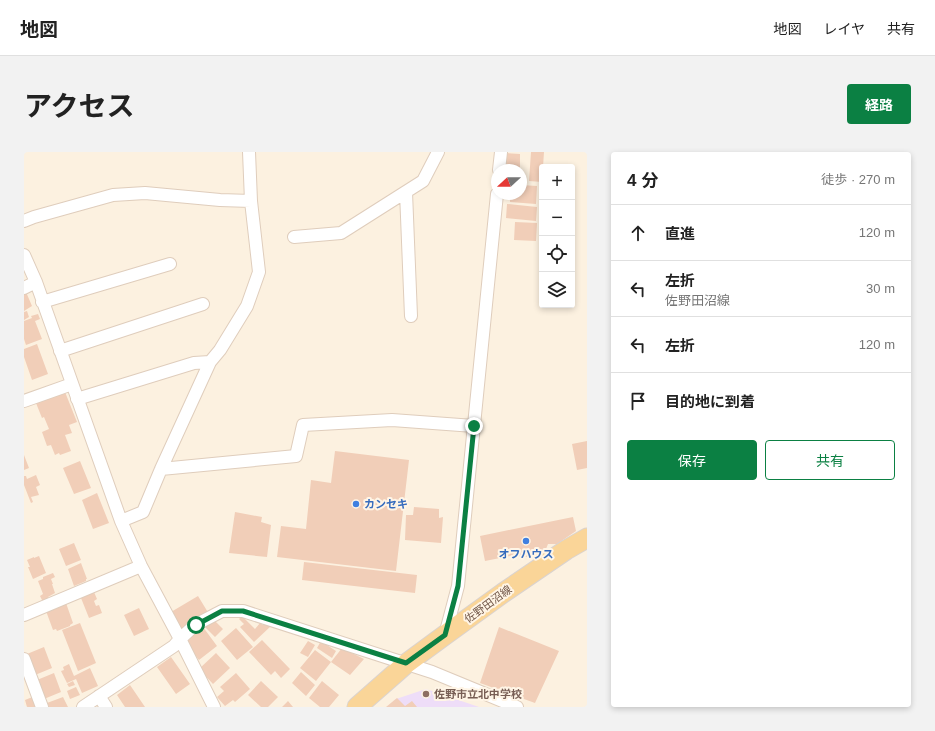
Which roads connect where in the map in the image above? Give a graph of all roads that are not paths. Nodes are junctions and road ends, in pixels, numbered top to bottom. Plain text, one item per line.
1 (249, 152) edge
2 (438, 152) edge
3 (501, 152) edge
4 (500, 164) edge
5 (406, 192) junction
6 (496, 200) edge
7 (251, 201) junction
8 (24, 221) edge
9 (294, 237) dead end
10 (24, 255) edge
11 (170, 264) dead end
12 (36, 282) junction
13 (24, 288) edge
14 (42, 302) junction
15 (203, 304) dead end
16 (411, 316) dead end
17 (60, 351) junction
18 (210, 362) junction
19 (72, 384) junction
20 (77, 399) junction
21 (24, 401) edge
22 (474, 426) junction
23 (161, 468) junction
24 (121, 521) junction
25 (587, 538) edge
26 (141, 566) junction
27 (24, 615) edge
28 (445, 635) junction
29 (180, 639) junction
30 (24, 659) edge
31 (406, 663) junction
32 (99, 696) junction
33 (42, 707) edge
34 (84, 707) edge
35 (106, 707) edge
36 (214, 707) edge
37 (357, 707) edge
38 (517, 707) edge

1 - 7 street
2 - 5 street
3 - 4 street
5 - 9 street
5 - 16 street
6 - 22 street
7 - 8 street
7 - 18 street
10 - 12 street
11 - 14 street
12 - 13 street
12 - 14 street
14 - 17 street
15 - 17 street
17 - 19 street
18 - 20 street
18 - 23 street
19 - 20 street
19 - 21 street
20 - 24 street
22 - 23 street
22 - 28 street
23 - 24 street
24 - 26 street
25 - 28 main road, 佐野田沼線
26 - 27 street
26 - 29 street
28 - 31 main road, 佐野田沼線
29 - 31 street
29 - 32 street
29 - 36 street
30 - 33 street
31 - 37 main road, 佐野田沼線
31 - 38 street
32 - 34 street
32 - 35 street

